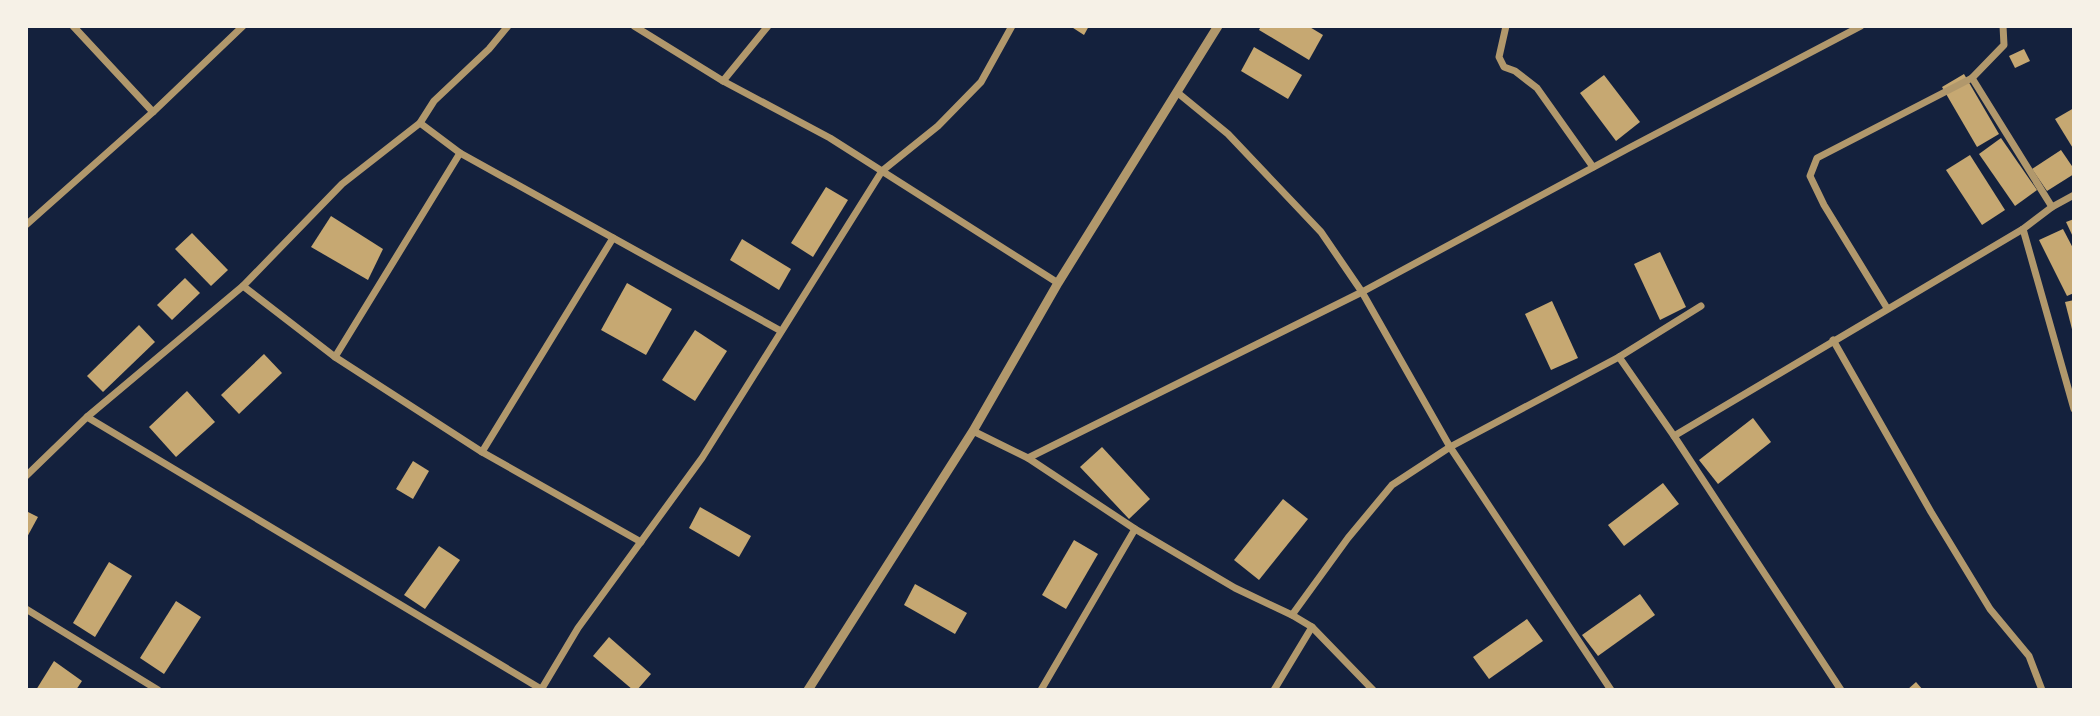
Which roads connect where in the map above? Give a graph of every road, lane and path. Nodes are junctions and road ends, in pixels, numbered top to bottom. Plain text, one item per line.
1 (74, 26) edge
2 (243, 26) edge
3 (508, 26) edge
4 (634, 26) edge
5 (768, 26) edge
6 (1012, 26) edge
7 (1218, 26) edge
8 (1506, 26) edge
9 (1861, 26) edge
10 (2003, 26) edge
11 (1972, 78) junction
12 (723, 81) junction
13 (1178, 93) junction
14 (153, 112) junction
15 (419, 123) junction
16 (460, 152) junction
17 (1593, 167) junction
18 (882, 171) junction
19 (2074, 195) edge
20 (2052, 207) junction
21 (26, 225) edge
22 (2023, 229) junction
23 (613, 238) junction
24 (1058, 283) junction
25 (243, 286) junction
26 (1362, 292) junction
27 (1701, 306) dead end
28 (1887, 308) junction
29 (781, 331) junction
30 (1833, 340) junction
31 (335, 357) junction
32 (1619, 357) junction
33 (2074, 409) edge
34 (87, 417) junction
35 (973, 431) junction
36 (1674, 436) junction
37 (1450, 447) junction
38 (482, 452) junction
39 (1028, 458) junction
40 (26, 475) edge
41 (1135, 529) junction
42 (641, 542) junction
43 (26, 609) edge
44 (1292, 615) junction
45 (1312, 627) junction
46 (541, 689) edge
47 (158, 690) edge
48 (808, 690) edge
49 (1041, 690) edge
50 (1274, 690) edge
51 (1373, 690) edge
52 (1611, 690) edge
53 (1841, 690) edge
54 (2042, 690) edge

1 - 14 street
2 - 14 street
3 - 15 street
4 - 12 street
5 - 12 street
6 - 18 street
7 - 13 street
8 - 17 street
9 - 17 street
10 - 11 street
11 - 20 street
11 - 28 street
12 - 18 street
13 - 24 street
13 - 26 street
14 - 21 street
15 - 16 street
15 - 25 street
16 - 23 street
16 - 31 street
17 - 26 street
18 - 24 street
18 - 29 street
19 - 20 street
20 - 22 street
22 - 28 street
22 - 33 street
23 - 29 street
23 - 38 street
24 - 35 street
25 - 31 street
25 - 34 street
26 - 37 street
26 - 39 street
27 - 32 street
28 - 30 street
29 - 42 street
30 - 36 street
30 - 54 street
31 - 38 street
32 - 36 street
32 - 37 street
34 - 40 street
34 - 46 street
35 - 39 street
35 - 48 street
36 - 53 street
37 - 44 street
37 - 52 street
38 - 42 street
39 - 41 street
41 - 44 street
41 - 49 street
42 - 46 street
43 - 47 street
44 - 45 street
45 - 50 street
45 - 51 street

